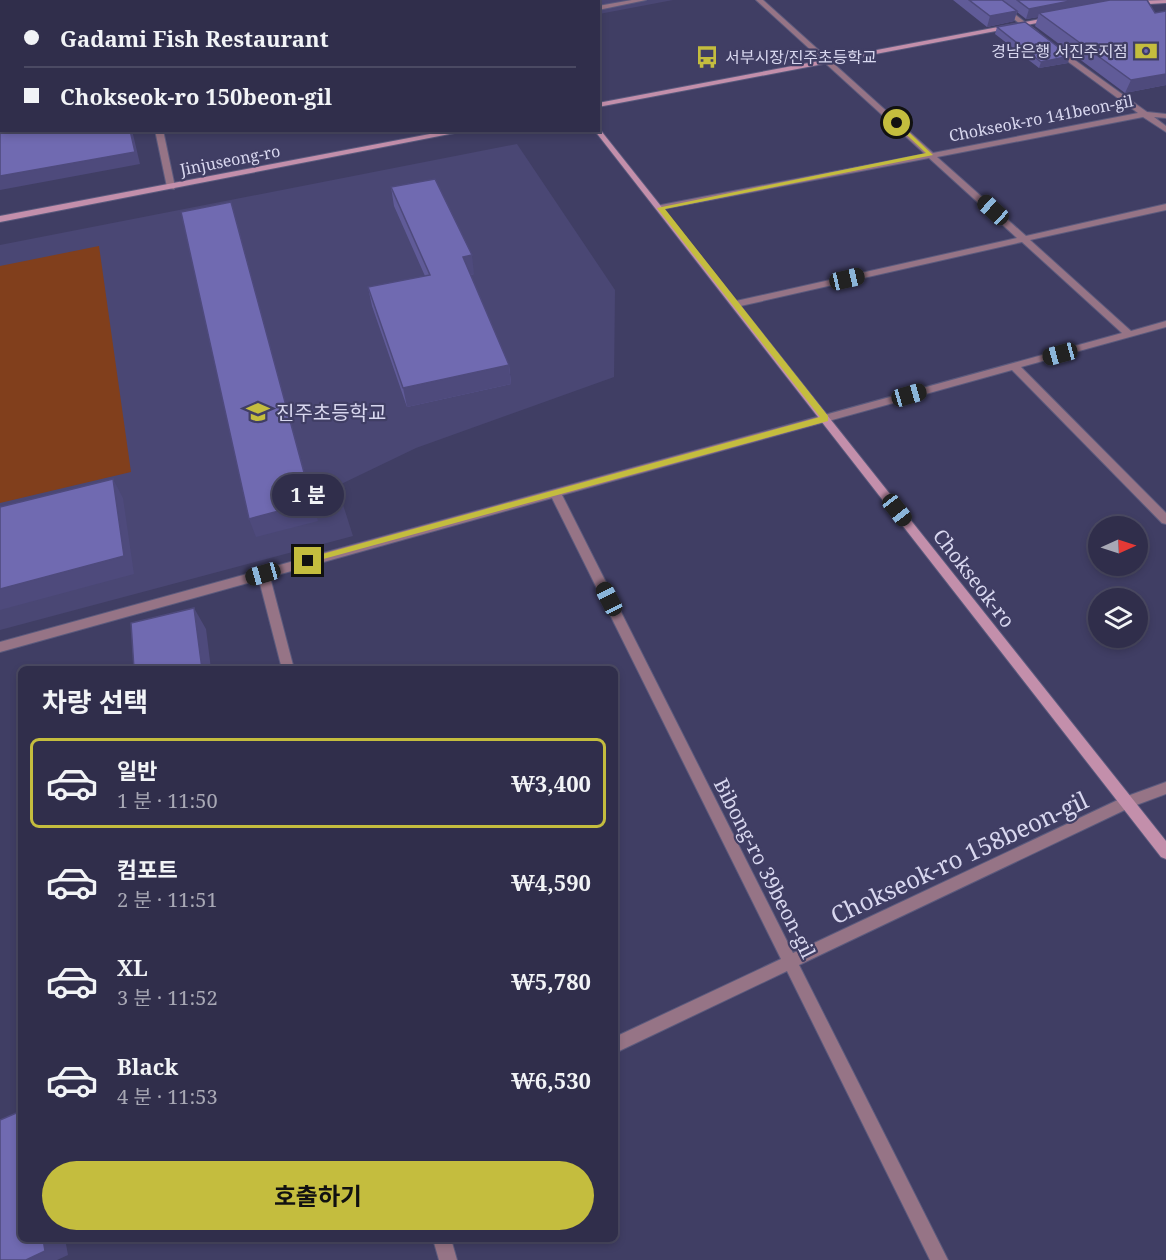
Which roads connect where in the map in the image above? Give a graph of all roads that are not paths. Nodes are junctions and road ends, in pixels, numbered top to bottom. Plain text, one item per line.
1 (643, 0) edge
2 (759, 0) edge
3 (992, 0) edge
4 (1140, 1) edge
5 (1166, 1) edge
6 (1127, 4) edge
7 (600, 8) edge
8 (1057, 17) edge
9 (1023, 24) junction
10 (1041, 38) edge
11 (1051, 45) edge
12 (829, 61) junction
13 (600, 105) edge
14 (1144, 114) junction
15 (1166, 116) edge
16 (1166, 130) edge
17 (159, 132) edge
18 (456, 132) edge
19 (600, 132) edge
20 (931, 154) junction
21 (171, 187) junction
22 (1166, 207) edge
23 (661, 208) junction
24 (0, 219) edge
25 (1024, 239) junction
26 (736, 304) junction
27 (1166, 324) edge
28 (1129, 334) junction
29 (1014, 366) junction
30 (825, 418) junction
31 (555, 493) junction
32 (1166, 520) edge
33 (263, 574) junction
34 (0, 646) edge
35 (287, 666) edge
36 (1166, 788) edge
37 (1127, 802) junction
38 (1166, 852) edge
39 (790, 962) junction
40 (618, 1045) edge
41 (443, 1242) edge
42 (448, 1260) edge
43 (939, 1260) edge

1 - 7 street
2 - 12 street
3 - 9 street
4 - 5 street
4 - 6 street
8 - 9 street
9 - 10 street
9 - 12 street
11 - 14 street
12 - 13 street
12 - 20 street
14 - 15 street, Chokseok-ro 141beon-gil
14 - 16 street
14 - 20 street, Chokseok-ro 141beon-gil
17 - 21 street
18 - 21 street, Jinjuseong-ro
19 - 23 street, Chokseok-ro
20 - 23 street, Chokseok-ro 141beon-gil
20 - 25 street
21 - 24 street, Jinjuseong-ro
22 - 25 street
23 - 26 street, Chokseok-ro
25 - 26 street
25 - 28 street
26 - 30 street, Chokseok-ro
27 - 28 street
28 - 29 street
29 - 30 street
29 - 32 street
30 - 31 street
30 - 37 street, Chokseok-ro
31 - 33 street
31 - 39 street, Bibong-ro 39beon-gil
33 - 34 street
33 - 35 street
36 - 37 street, Chokseok-ro 158beon-gil
37 - 38 street, Chokseok-ro
37 - 39 street, Chokseok-ro 158beon-gil
39 - 40 street, Chokseok-ro 158beon-gil
39 - 43 street, Bibong-ro 39beon-gil
41 - 42 street

